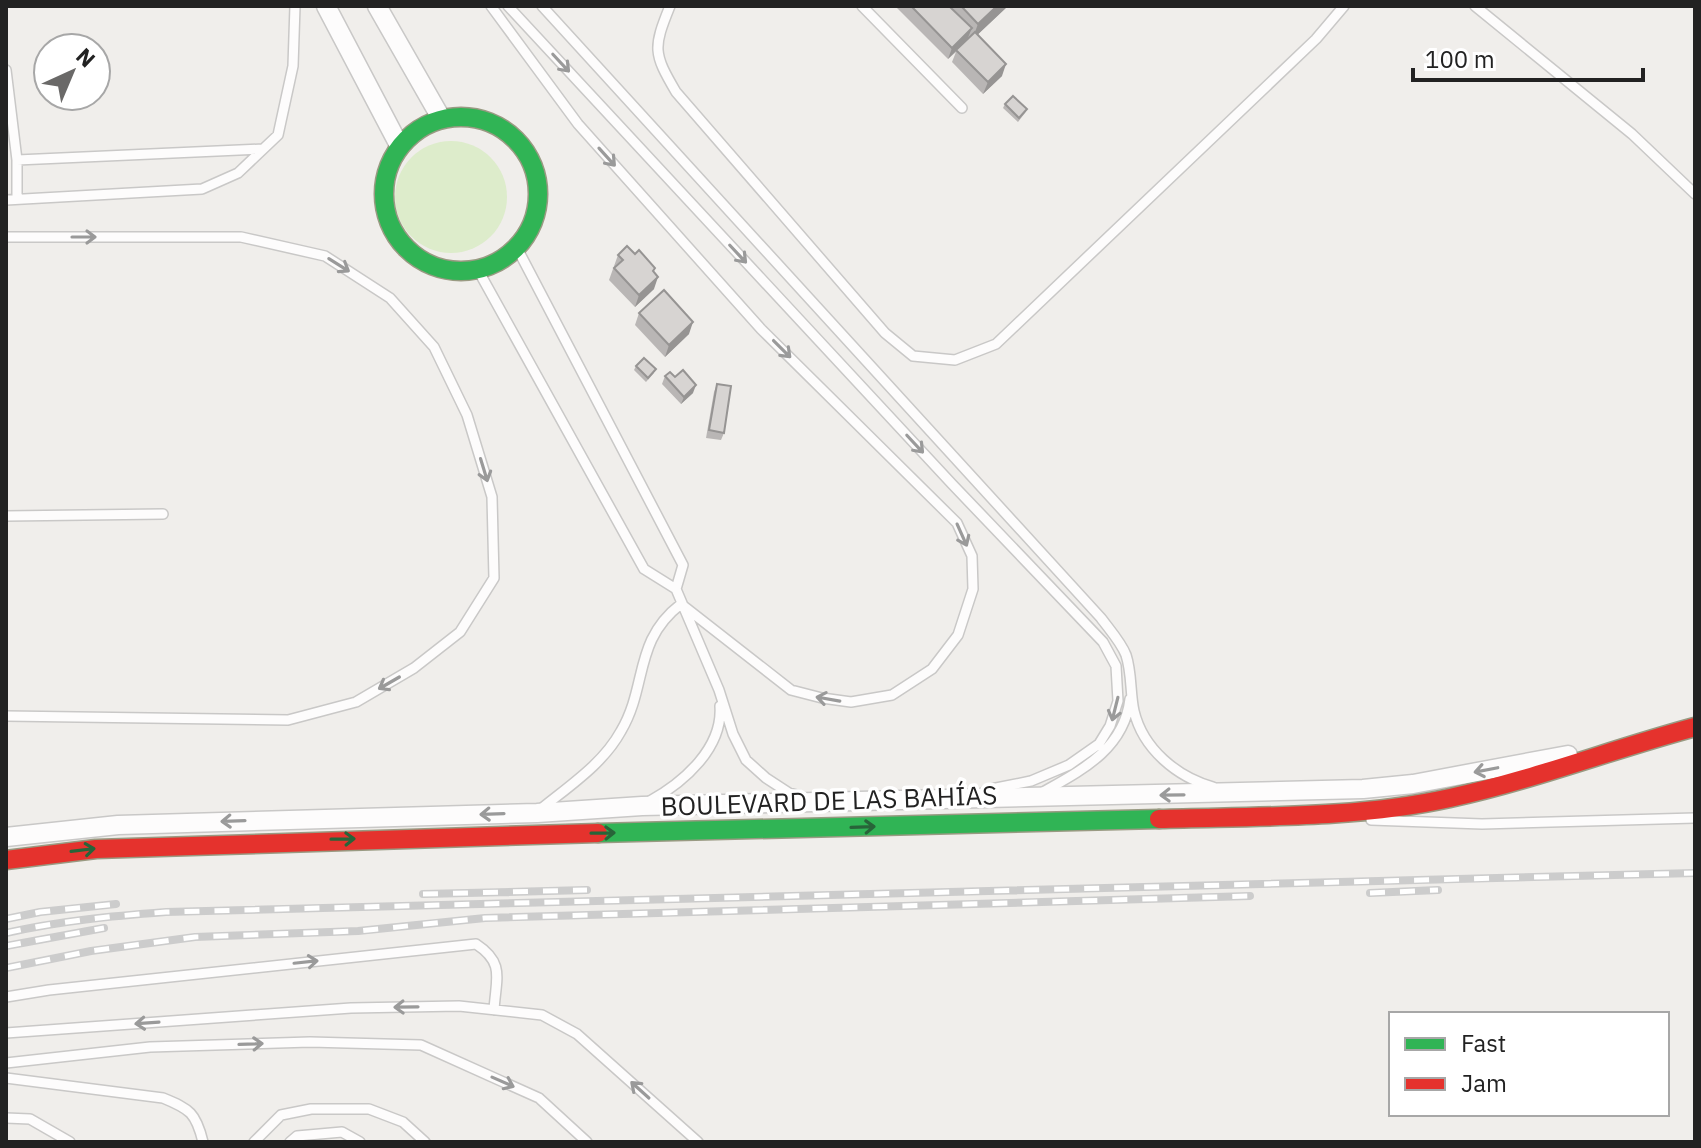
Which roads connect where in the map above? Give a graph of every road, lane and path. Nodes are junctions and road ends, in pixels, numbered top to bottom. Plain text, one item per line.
1 (295, 6) edge
2 (326, 6) edge
3 (377, 6) edge
4 (491, 6) edge
5 (508, 6) edge
6 (542, 6) edge
7 (670, 6) edge
8 (862, 6) edge
9 (1344, 6) edge
10 (1475, 6) edge
11 (6, 70) edge
12 (962, 108) dead end
13 (441, 118) junction
14 (399, 145) junction
15 (264, 149) junction
16 (17, 160) junction
17 (1695, 194) edge
18 (11, 200) edge
19 (6, 237) edge
20 (517, 248) junction
21 (478, 270) junction
22 (163, 514) dead end
23 (6, 516) edge
24 (676, 589) junction
25 (681, 604) junction
26 (1101, 618) junction
27 (1116, 666) junction
28 (1131, 682) junction
29 (719, 690) junction
30 (6, 716) edge
31 (1695, 727) edge
32 (1645, 740) junction
33 (1252, 793) junction
34 (870, 801) junction
35 (1029, 801) junction
36 (820, 802) junction
37 (642, 806) junction
38 (537, 813) junction
39 (1299, 815) junction
40 (1695, 818) edge
41 (6, 837) edge
42 (6, 860) edge
43 (6, 997) edge
44 (494, 1010) junction
45 (6, 1033) edge
46 (6, 1063) edge
47 (6, 1078) edge
48 (6, 1118) edge
49 (70, 1142) edge
50 (203, 1142) edge
51 (254, 1142) edge
52 (290, 1142) edge
53 (360, 1142) edge
54 (425, 1142) edge
55 (587, 1142) edge
56 (698, 1142) edge

1 - 15 lane
2 - 14 street
3 - 13 street
4 -> 25 lane
5 -> 27 lane
6 - 26 lane
7 - 9 lane
8 - 12 lane
10 - 17 lane
11 - 16 lane
13 - 14 street
13 - 20 street
14 - 21 street
15 - 16 lane
15 - 18 lane
16 - 18 lane
19 -> 30 lane
20 - 21 street
20 - 24 lane
21 - 24 lane
22 - 23 lane
24 - 25 lane
25 - 29 lane
25 - 38 lane
26 - 27 lane
26 - 28 lane
27 -> 34 lane
28 - 33 lane
28 - 35 lane
29 - 36 lane
29 - 37 lane
31 - 32 street, BOULEVARD DE LAS BAHÍAS
32 -> 33 street, BOULEVARD DE LAS BAHÍAS
32 - 39 street, BOULEVARD DE LAS BAHÍAS
33 -> 35 street, BOULEVARD DE LAS BAHÍAS
34 - 35 street, BOULEVARD DE LAS BAHÍAS
34 - 36 street, BOULEVARD DE LAS BAHÍAS
36 - 37 street, BOULEVARD DE LAS BAHÍAS
37 - 38 street, BOULEVARD DE LAS BAHÍAS
38 -> 41 street, BOULEVARD DE LAS BAHÍAS
39 - 40 lane
42 -> 39 street, BOULEVARD DE LAS BAHÍAS
43 -> 44 lane
44 -> 45 lane
56 -> 44 lane
46 -> 55 lane
47 - 50 lane
48 - 49 lane
51 - 54 lane
52 - 53 lane

